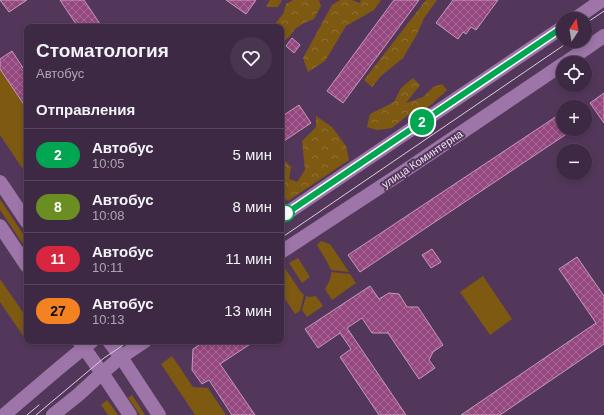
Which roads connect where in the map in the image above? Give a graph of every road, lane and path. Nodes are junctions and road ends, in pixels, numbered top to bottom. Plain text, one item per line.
1 (602, 0) edge
2 (585, 12) edge
3 (556, 32) edge
4 (604, 36) edge
5 (575, 56) edge
6 (556, 69) edge
7 (0, 182) edge
8 (284, 215) edge
9 (24, 218) edge
10 (0, 226) edge
11 (284, 250) edge
12 (24, 262) edge
13 (84, 344) edge
14 (86, 344) edge
15 (111, 344) edge
16 (140, 344) edge
17 (121, 357) junction
18 (102, 372) junction
19 (4, 415) edge
20 (54, 415) edge
21 (130, 415) edge
22 (159, 415) edge

1 - 2 street
3 - 8 street
4 - 5 street, улица Коминтерна
6 - 11 street, улица Коминтерна
7 - 9 street
10 - 12 street
13 - 19 street
14 - 18 street
15 - 17 street
16 - 17 street
17 - 18 street
17 - 22 street
18 - 20 street
18 - 21 street

